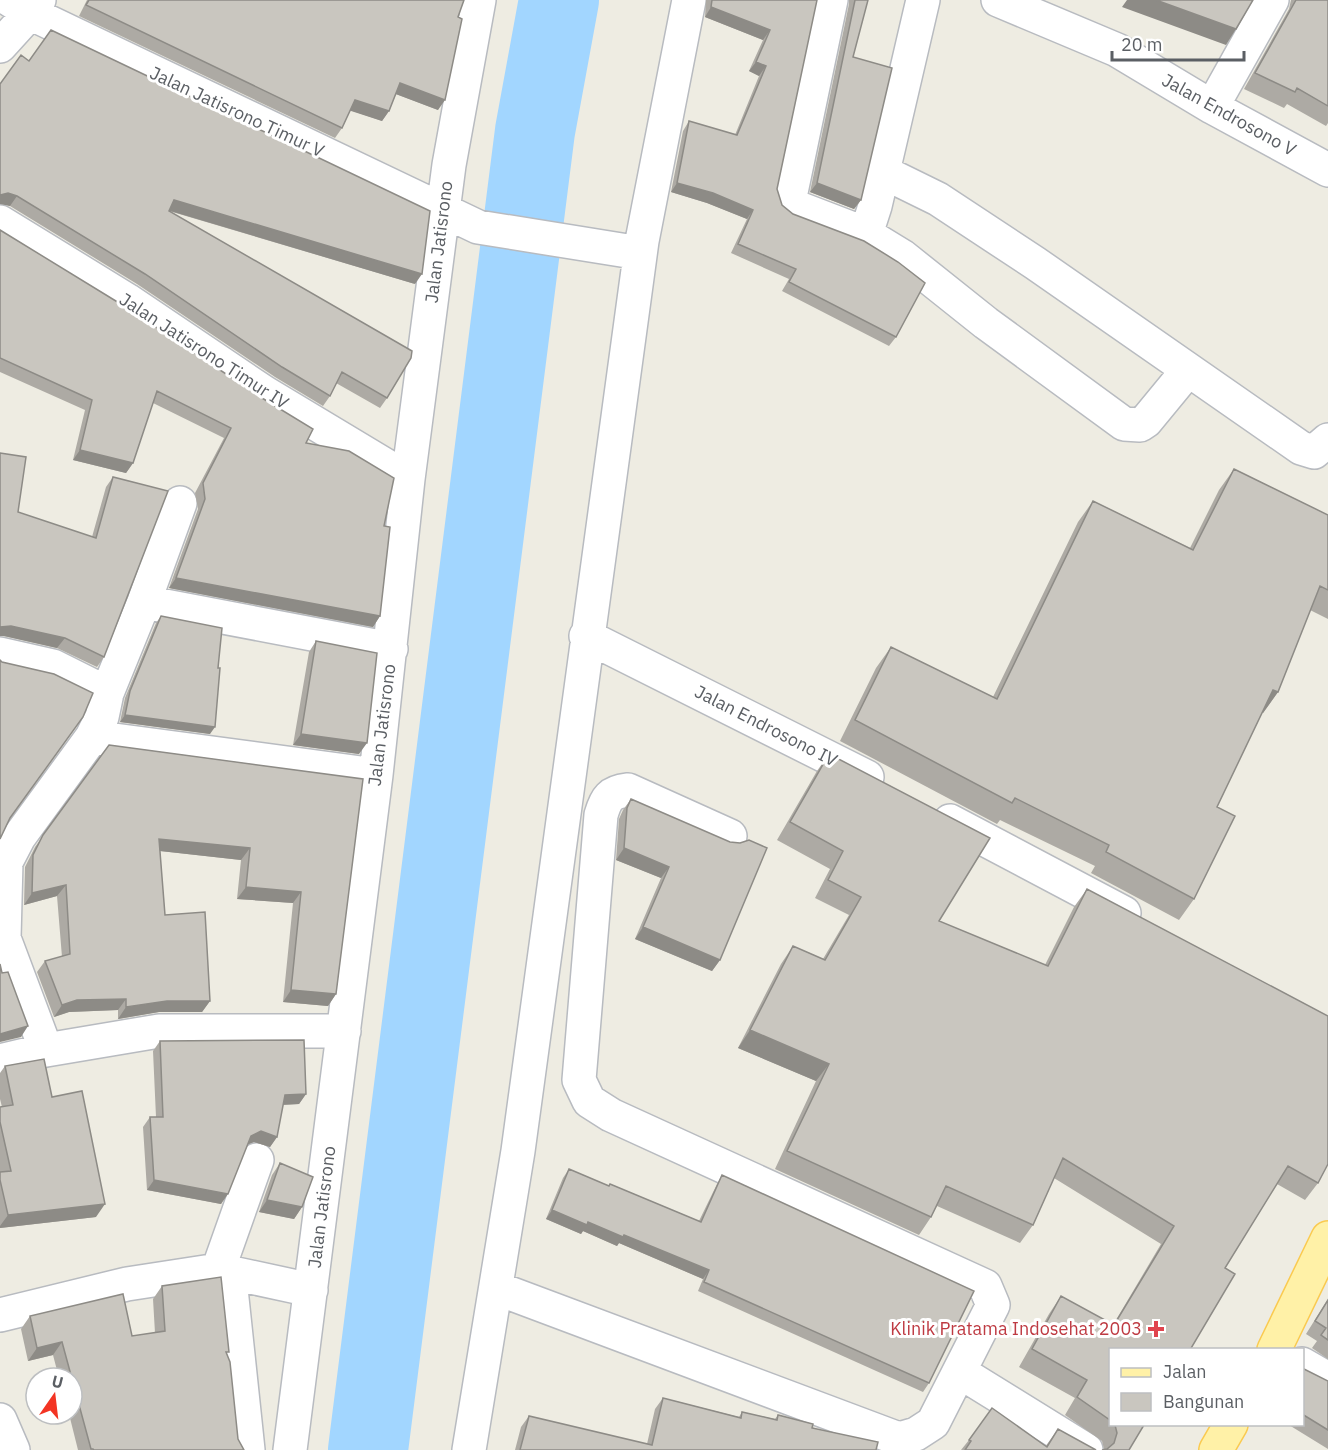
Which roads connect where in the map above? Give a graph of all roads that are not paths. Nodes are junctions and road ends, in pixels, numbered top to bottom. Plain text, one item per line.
1 (479, 0) edge
2 (689, 0) edge
3 (831, 0) edge
4 (923, 0) edge
5 (998, 0) edge
6 (1272, 0) edge
7 (26, 4) edge
8 (0, 46) edge
9 (1212, 107) junction
10 (1328, 170) edge
11 (883, 172) junction
12 (444, 210) junction
13 (0, 222) edge
14 (866, 234) junction
15 (640, 253) junction
16 (1188, 370) junction
17 (1328, 440) edge
18 (408, 479) junction
19 (180, 503) dead end
20 (144, 602) junction
21 (586, 636) junction
22 (391, 649) junction
23 (0, 654) edge
24 (107, 693) junction
25 (92, 738) junction
26 (376, 775) junction
27 (888, 789) edge
28 (920, 805) edge
29 (730, 836) dead end
30 (1149, 926) edge
31 (344, 1031) junction
32 (46, 1050) junction
33 (0, 1061) edge
34 (257, 1160) dead end
35 (1328, 1238) edge
36 (224, 1270) junction
37 (496, 1288) junction
38 (311, 1290) junction
39 (0, 1315) edge
40 (1285, 1348) edge
41 (1304, 1365) edge
42 (960, 1372) junction
43 (1328, 1379) edge
44 (0, 1420) edge
45 (1229, 1426) edge
46 (13, 1450) edge
47 (248, 1450) edge
48 (290, 1450) edge
49 (469, 1450) edge
50 (1086, 1450) edge
51 (1216, 1450) edge

1 - 12 street, Jalan Jatisrono
2 - 15 street
3 - 14 street
4 - 11 street
5 - 9 street, Jalan Endrosono V
6 - 9 street
7 - 8 street
7 - 12 street, Jalan Jatisrono Timur V
9 - 10 street, Jalan Endrosono V
11 - 14 street
11 - 16 street
12 - 15 street, Jalan Jatisrono Timur V
12 - 18 street, Jalan Jatisrono
13 - 18 street, Jalan Jatisrono Timur IV
14 - 16 street
15 - 21 street
16 - 17 street
18 - 22 street, Jalan Jatisrono
19 - 20 street
20 - 22 street
20 - 24 street
21 - 27 street, Jalan Endrosono IV
21 - 37 street
22 - 26 street, Jalan Jatisrono
23 - 24 street
24 - 25 street
25 - 26 street
25 - 32 street
26 - 31 street, Jalan Jatisrono
28 - 30 street
29 - 42 street
31 - 32 street
31 - 38 street, Jalan Jatisrono
32 - 33 street
34 - 36 street
35 - 40 main road
36 - 38 street
36 - 39 street
36 - 47 street
37 - 42 street
37 - 49 street
38 - 48 street, Jalan Jatisrono
41 - 43 street
42 - 50 street
44 - 46 street
45 - 51 main road

